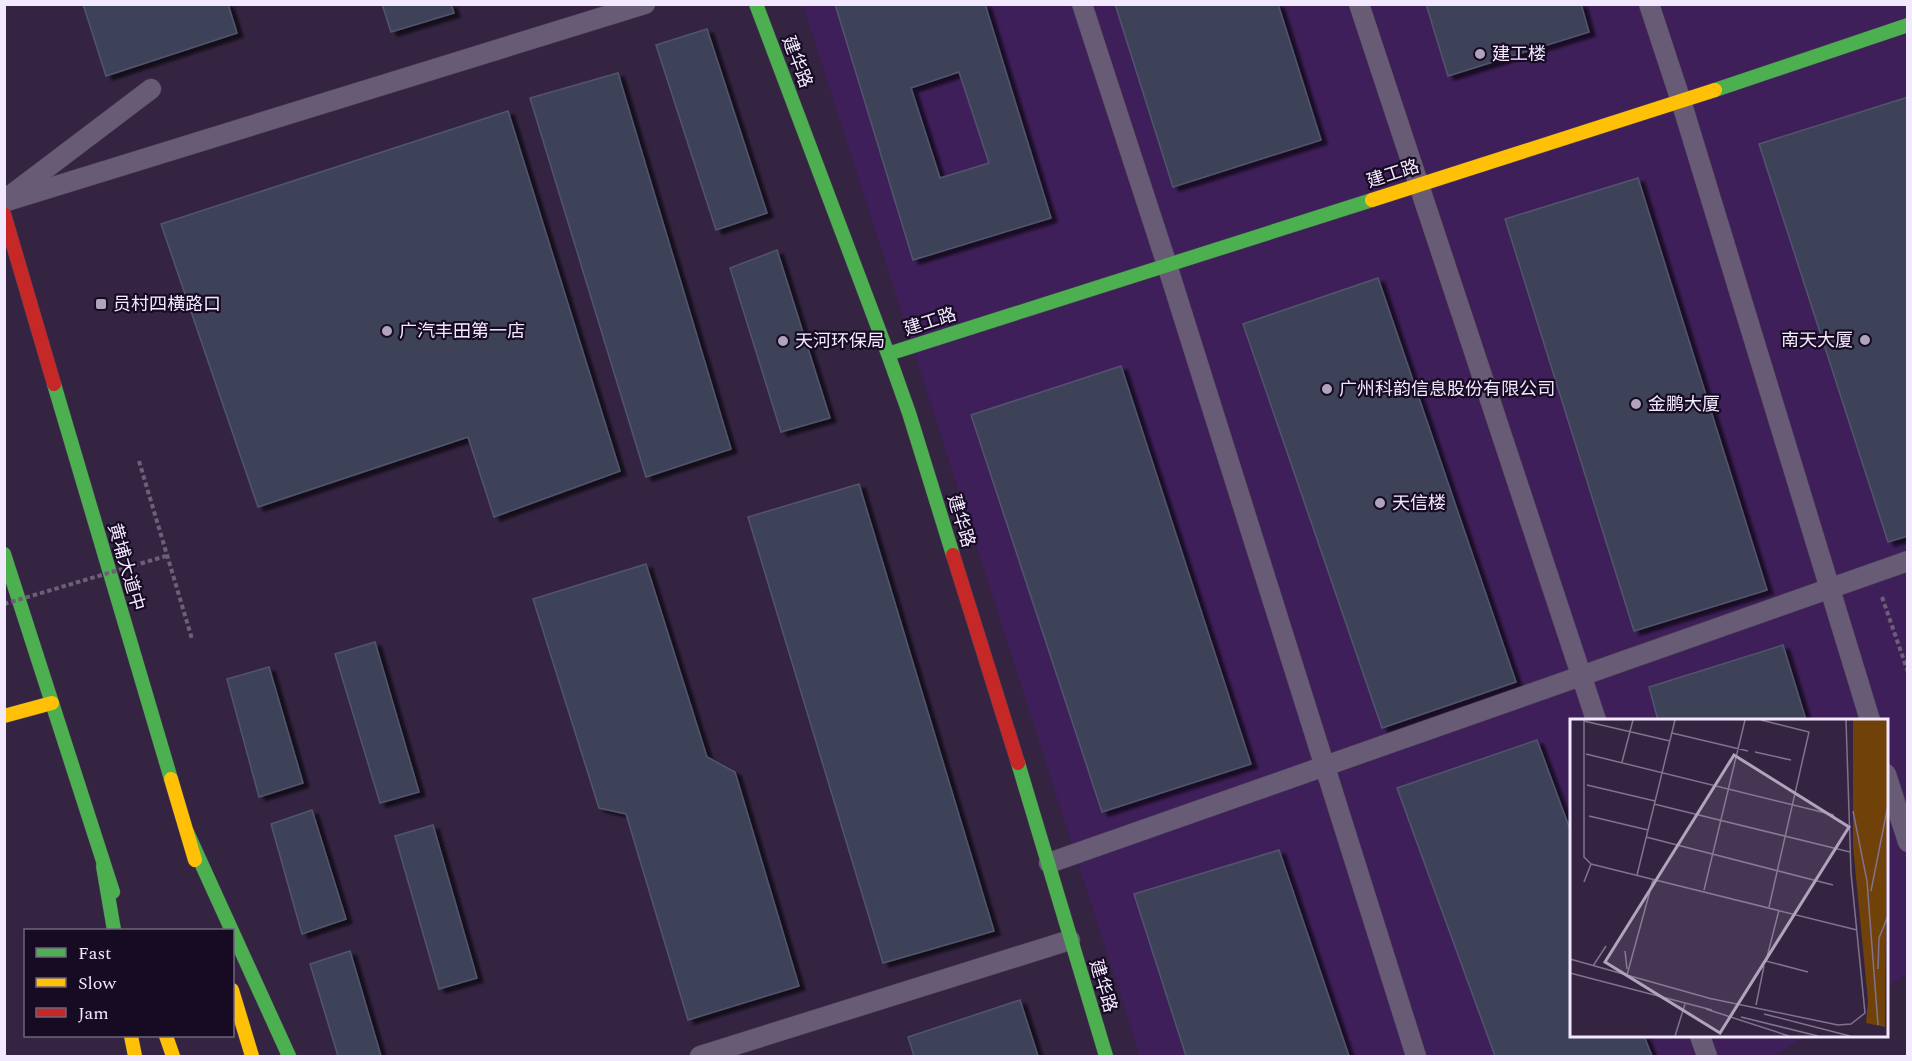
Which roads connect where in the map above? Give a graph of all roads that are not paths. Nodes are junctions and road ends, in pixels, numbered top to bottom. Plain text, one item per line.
1 (645, 4) edge
2 (756, 4) edge
3 (1082, 4) edge
4 (1359, 4) edge
5 (1649, 4) edge
6 (1908, 25) edge
7 (151, 89) dead end
8 (1681, 101) junction
9 (1417, 185) junction
10 (4, 201) edge
11 (4, 214) edge
12 (1167, 265) junction
13 (888, 354) junction
14 (4, 554) edge
15 (1908, 561) edge
16 (1830, 590) junction
17 (1581, 677) junction
18 (52, 703) junction
19 (4, 716) edge
20 (1596, 719) edge
21 (1870, 719) edge
22 (1325, 766) junction
23 (1888, 777) edge
24 (187, 832) junction
25 (1908, 842) edge
26 (1049, 863) junction
27 (103, 866) junction
28 (212, 920) dead end
29 (114, 929) edge
30 (127, 929) edge
31 (232, 929) edge
32 (234, 934) edge
33 (1070, 940) junction
34 (234, 997) edge
35 (131, 1037) edge
36 (166, 1037) edge
37 (1701, 1037) edge
38 (135, 1056) edge
39 (173, 1056) edge
40 (252, 1056) edge
41 (290, 1056) edge
42 (700, 1056) edge
43 (1106, 1056) edge
44 (1416, 1056) edge
45 (1707, 1056) edge

1 - 10 lane
2 - 13 main road, 建华路
3 - 12 lane
4 - 9 lane
5 - 8 lane
6 - 8 main road, 建工路
7 - 10 lane
8 - 9 main road, 建工路
8 - 16 lane
9 - 12 main road, 建工路
9 - 17 lane
11 - 24 main road, 黄埔大道中
12 - 13 main road, 建工路
12 - 22 lane
13 - 26 main road, 建华路
14 - 18 main road
15 - 16 lane
16 - 17 lane
16 - 21 lane
17 - 20 lane
17 - 22 lane
18 - 19 main road
18 - 27 main road
22 - 26 lane
22 - 44 lane
23 - 25 lane
24 - 28 main road, 黄埔大道中
24 - 31 main road
26 - 33 main road, 建华路
27 - 29 main road
27 - 30 main road
32 - 41 main road
33 - 42 lane
33 - 43 main road, 建华路
34 - 40 main road
35 - 38 main road
36 - 39 main road
37 - 45 lane

